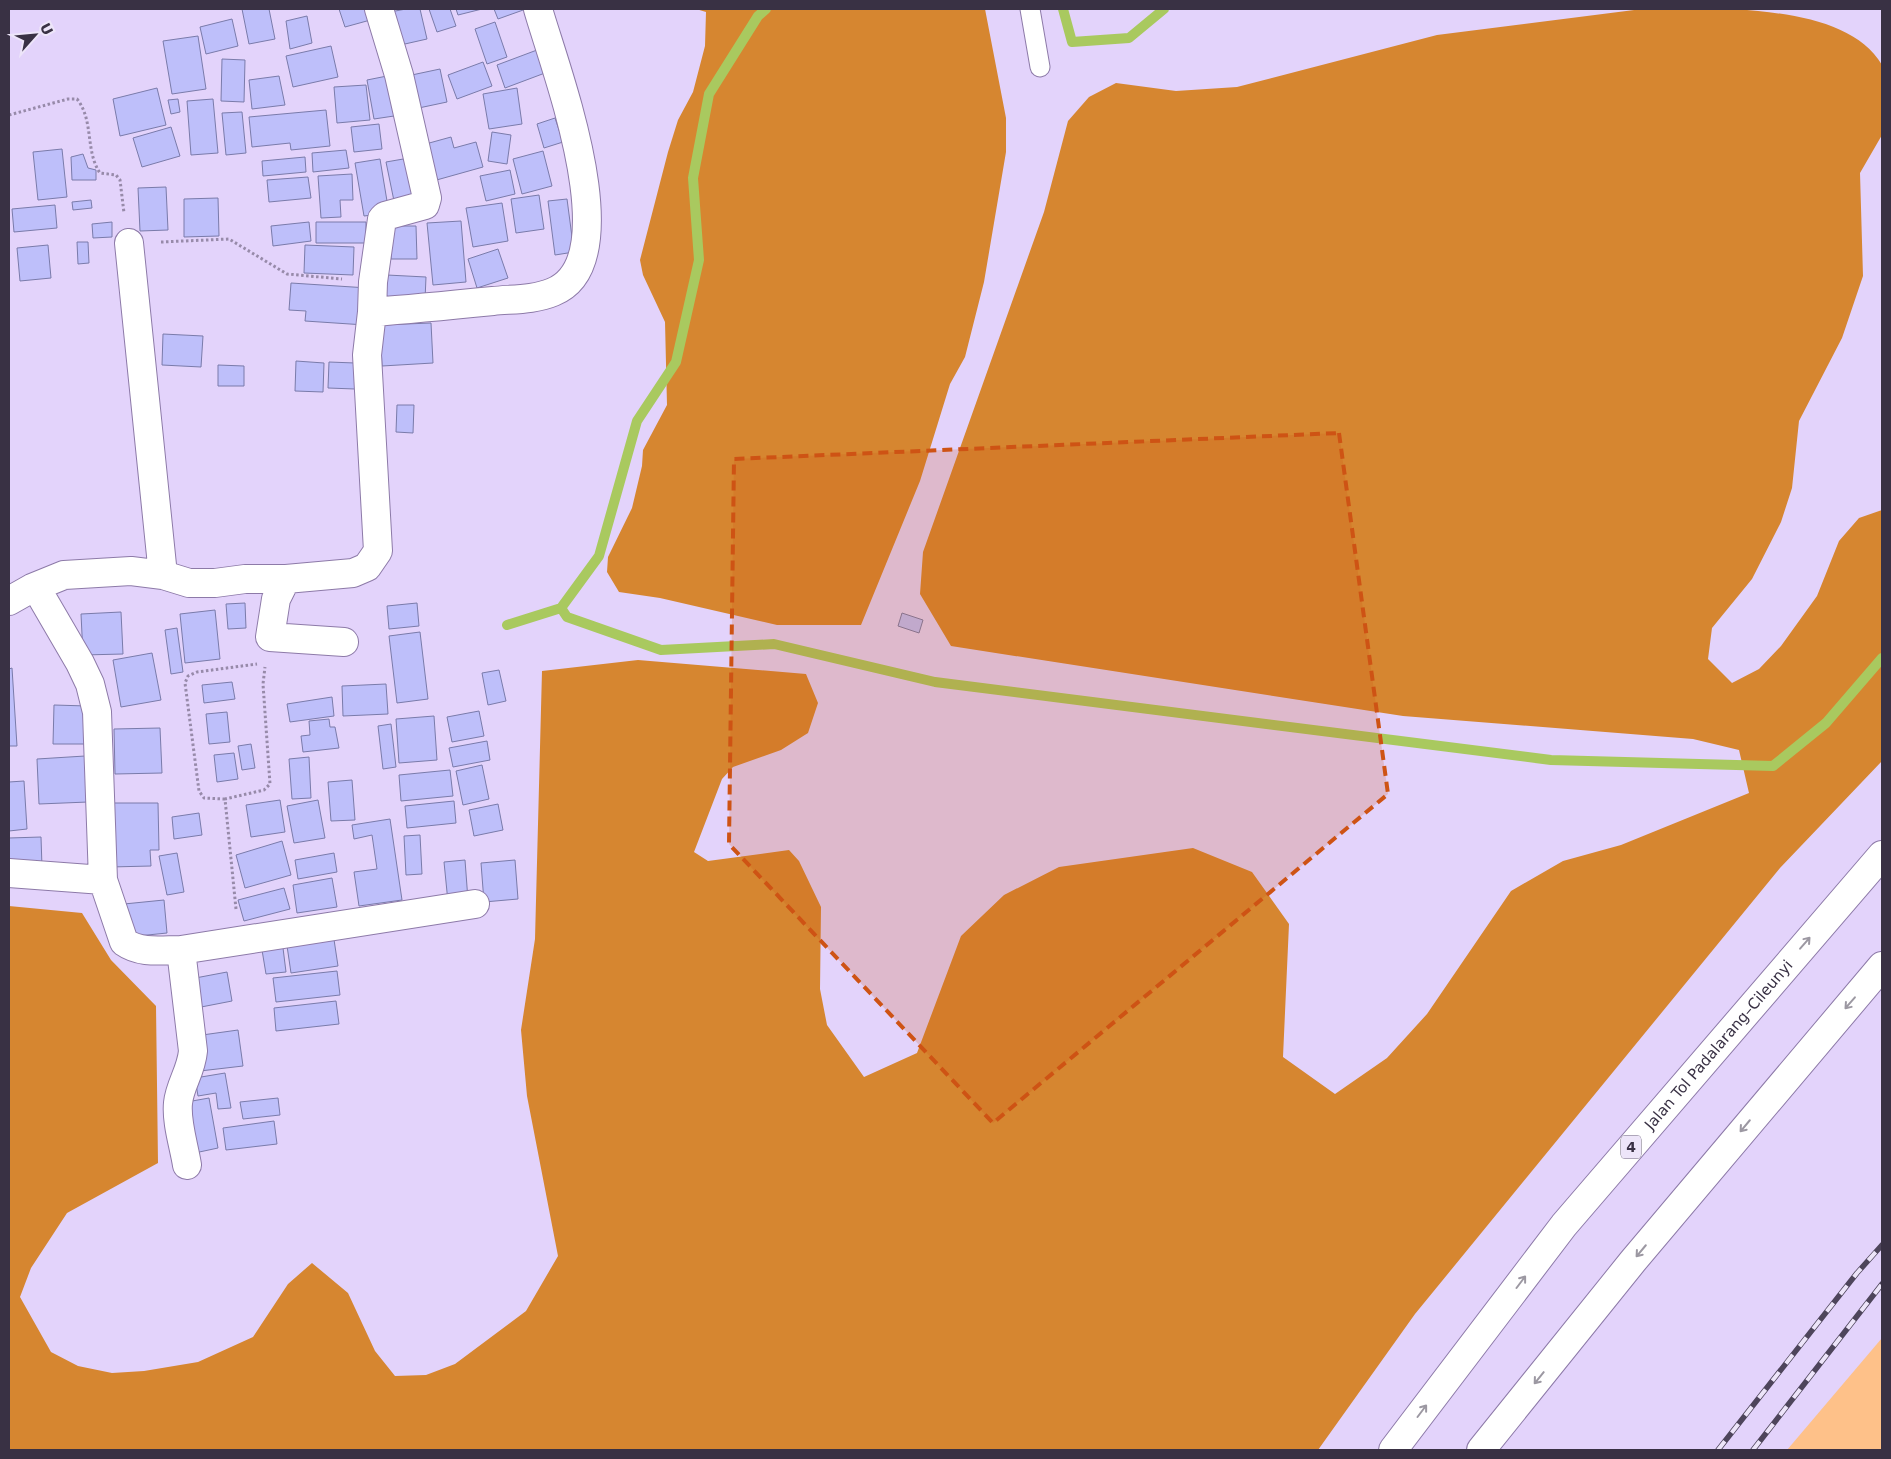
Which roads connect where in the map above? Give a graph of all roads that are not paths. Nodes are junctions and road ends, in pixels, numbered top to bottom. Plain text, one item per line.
1 (379, 9) edge
2 (538, 9) edge
3 (1030, 9) edge
4 (1040, 67) dead end
5 (128, 243) road end
6 (372, 312) junction
7 (163, 575) junction
8 (27, 595) edge
9 (279, 599) junction
10 (344, 642) dead end
11 (1882, 854) edge
12 (9, 873) edge
13 (103, 880) junction
14 (475, 904) dead end
15 (181, 950) junction
16 (1882, 966) edge
17 (187, 1165) dead end
18 (1393, 1450) edge
19 (1481, 1450) edge

1 - 6 main road
2 - 6 main road
3 - 4 lane
5 - 7 main road
6 - 9 main road
7 - 8 main road
7 - 9 main road
8 - 13 main road
9 - 10 main road
18 -> 11 main road, Jalan Tol Padalarang–Cileunyi / 4
12 - 13 main road
13 - 15 main road
14 - 15 main road
15 - 17 main road
16 -> 19 main road

